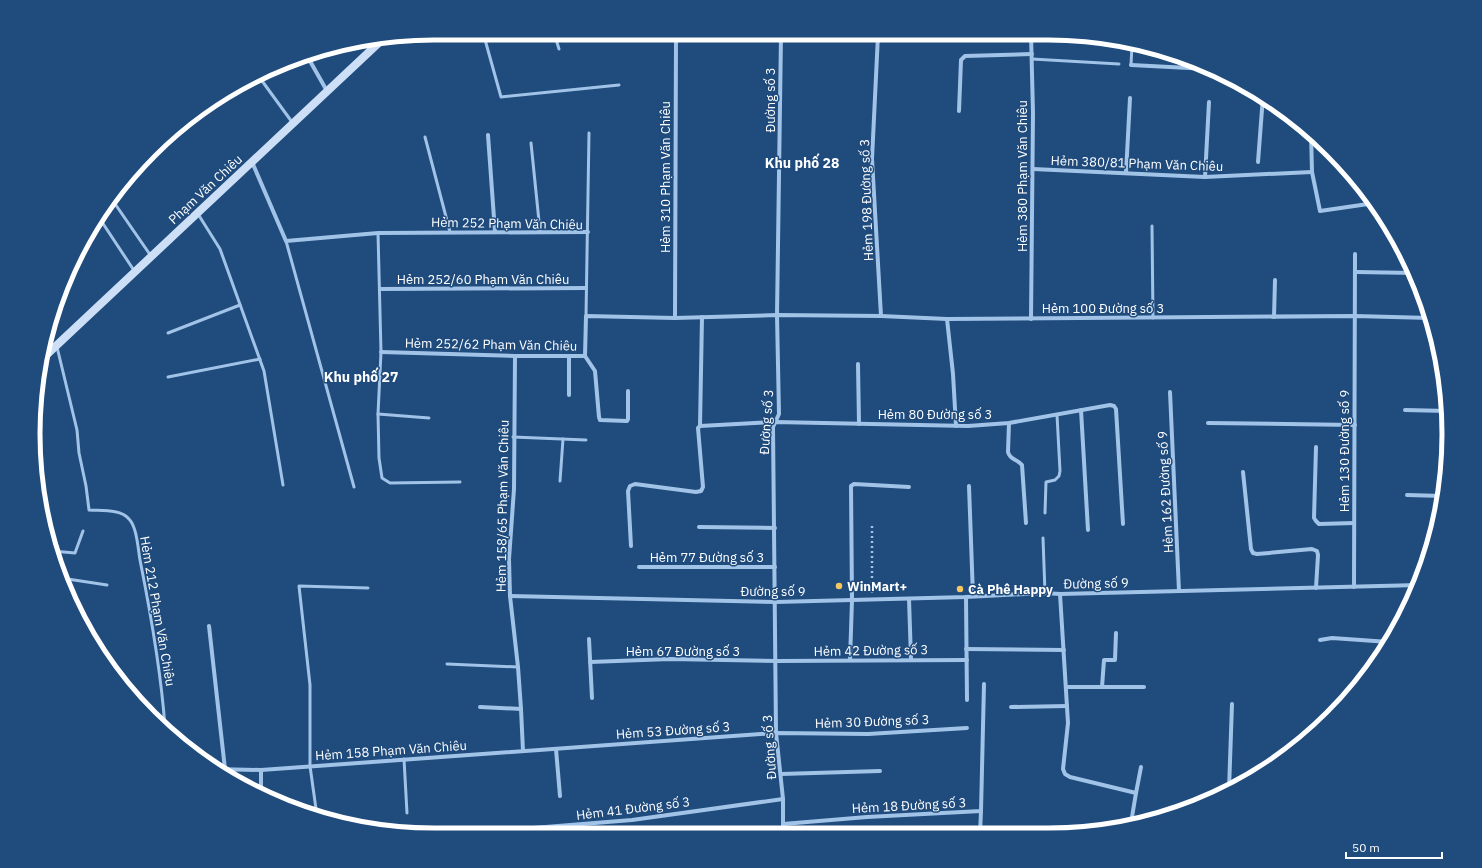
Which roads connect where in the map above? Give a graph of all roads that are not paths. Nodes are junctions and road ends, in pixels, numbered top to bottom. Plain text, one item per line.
1 (485, 40) edge
2 (556, 40) edge
3 (676, 40) edge
4 (781, 40) edge
5 (878, 40) edge
6 (1031, 40) edge
7 (378, 44) edge
8 (559, 49) dead end
9 (1132, 49) edge
10 (1032, 54) junction
11 (1032, 59) junction
12 (309, 60) edge
13 (1119, 64) dead end
14 (1131, 65) joint
15 (1194, 68) edge
16 (262, 80) edge
17 (619, 85) dead end
18 (327, 92) junction
19 (1130, 98) dead end
20 (1209, 102) dead end
21 (1262, 103) edge
22 (959, 111) dead end
23 (293, 124) junction
24 (589, 133) dead end
25 (488, 134) dead end
26 (425, 137) dead end
27 (1311, 141) edge
28 (531, 143) dead end
29 (252, 162) junction
30 (1258, 162) dead end
31 (1033, 169) junction
32 (1312, 172) junction
33 (1126, 173) junction
34 (1205, 177) junction
35 (115, 203) edge
36 (1368, 204) edge
37 (198, 213) junction
38 (102, 222) edge
39 (1152, 226) dead end
40 (540, 231) junction
41 (378, 232) junction
42 (450, 232) junction
43 (495, 232) junction
44 (588, 232) junction
45 (286, 241) junction
46 (1355, 254) dead end
47 (151, 256) junction
48 (135, 272) junction
49 (1356, 272) junction
50 (1407, 273) edge
51 (1275, 280) dead end
52 (586, 288) junction
53 (380, 289) junction
54 (240, 305) junction
55 (777, 315) junction
56 (586, 316) junction
57 (881, 316) junction
58 (1355, 316) junction
59 (702, 317) junction
60 (675, 318) junction
61 (1031, 318) junction
62 (1153, 318) junction
63 (1274, 318) junction
64 (1424, 318) edge
65 (947, 319) junction
66 (168, 333) dead end
67 (56, 345) junction
68 (49, 352) edge
69 (381, 352) junction
70 (515, 356) junction
71 (569, 356) junction
72 (585, 356) junction
73 (260, 359) junction
74 (858, 364) dead end
75 (168, 377) dead end
76 (628, 391) dead end
77 (1170, 392) dead end
78 (570, 395) dead end
79 (1081, 410) junction
80 (1405, 410) dead end
81 (1441, 411) edge
82 (378, 414) junction
83 (1057, 415) junction
84 (429, 418) dead end
85 (775, 422) junction
86 (1009, 423) junction
87 (1208, 423) dead end
88 (859, 424) junction
89 (1355, 425) junction
90 (700, 426) junction
91 (956, 426) junction
92 (513, 437) junction
93 (563, 439) junction
94 (586, 440) dead end
95 (1316, 447) dead end
96 (1244, 472) dead end
97 (560, 481) dead end
98 (460, 482) dead end
99 (283, 485) dead end
100 (969, 486) dead end
101 (354, 487) dead end
102 (909, 487) dead end
103 (1407, 495) dead end
104 (1437, 496) edge
105 (1045, 513) dead end
106 (1026, 523) dead end
107 (1354, 523) junction
108 (1123, 524) dead end
109 (699, 527) dead end
110 (774, 528) junction
111 (1088, 530) dead end
112 (83, 531) dead end
113 (1043, 538) dead end
114 (631, 546) dead end
115 (58, 552) edge
116 (639, 567) dead end
117 (775, 567) junction
118 (68, 579) edge
119 (107, 585) dead end
120 (1412, 585) edge
121 (1354, 587) junction
122 (368, 588) dead end
123 (1316, 588) junction
124 (1179, 591) junction
125 (1045, 593) junction
126 (1060, 594) junction
127 (510, 596) junction
128 (973, 596) junction
129 (966, 597) junction
130 (910, 598) junction
131 (852, 600) junction
132 (776, 602) junction
133 (209, 626) dead end
134 (1116, 634) dead end
135 (589, 639) dead end
136 (1320, 640) dead end
137 (1383, 642) edge
138 (966, 649) junction
139 (1064, 650) junction
140 (911, 659) junction
141 (850, 660) junction
142 (967, 660) junction
143 (590, 662) junction
144 (776, 662) junction
145 (447, 664) dead end
146 (518, 666) junction
147 (984, 684) dead end
148 (1066, 687) junction
149 (1102, 687) junction
150 (1144, 687) dead end
151 (592, 698) dead end
152 (967, 700) dead end
153 (1232, 704) dead end
154 (1067, 706) junction
155 (480, 707) dead end
156 (1011, 707) dead end
157 (521, 709) junction
158 (165, 722) edge
159 (967, 728) dead end
160 (776, 733) junction
161 (570, 748) joint
162 (556, 749) junction
163 (523, 751) junction
164 (404, 759) junction
165 (310, 766) junction
166 (1141, 767) dead end
167 (226, 768) edge
168 (229, 770) edge
169 (261, 770) junction
170 (880, 771) dead end
171 (781, 774) junction
172 (1229, 783) edge
173 (261, 787) edge
174 (1136, 793) junction
175 (560, 796) dead end
176 (783, 799) junction
177 (316, 810) edge
178 (981, 811) junction
179 (407, 813) dead end
180 (1132, 819) edge
181 (783, 824) junction
182 (534, 828) edge
183 (784, 828) edge
184 (980, 828) edge

1 - 17 lane
2 - 8 lane
3 - 60 street, Hẻm 310 Phạm Văn Chiêu
4 - 55 street, Đường số 3
5 - 57 street, Hẻm 198 Đường số 3
6 - 10 street, Hẻm 380 Phạm Văn Chiêu
7 - 18 main road, Phạm Văn Chiêu
9 - 14 lane
10 - 11 street, Hẻm 380 Phạm Văn Chiêu
10 - 22 street
11 - 13 lane
11 - 31 street, Hẻm 380 Phạm Văn Chiêu
12 - 18 street
14 - 15 street
16 - 23 lane
18 - 23 main road, Phạm Văn Chiêu
19 - 33 street
20 - 34 street
21 - 30 street
23 - 29 main road, Phạm Văn Chiêu
24 - 44 lane
25 - 43 street
26 - 42 lane
27 - 32 street
28 - 40 lane
29 - 37 main road, Phạm Văn Chiêu
29 - 45 street
31 - 33 street, Hẻm 380/81 Phạm Văn Chiêu
31 - 61 street, Hẻm 380 Phạm Văn Chiêu
32 - 34 street, Hẻm 380/81 Phạm Văn Chiêu
32 - 36 street
33 - 34 street, Hẻm 380/81 Phạm Văn Chiêu
35 - 47 lane
37 - 47 main road, Phạm Văn Chiêu
37 - 54 lane
38 - 48 lane
39 - 62 lane
40 - 43 street, Hẻm 252 Phạm Văn Chiêu
40 - 44 street, Hẻm 252 Phạm Văn Chiêu
41 - 42 street, Hẻm 252 Phạm Văn Chiêu
41 - 45 street, Hẻm 252 Phạm Văn Chiêu
41 - 53 lane
42 - 43 street, Hẻm 252 Phạm Văn Chiêu
44 - 52 lane, Hẻm 252 Phạm Văn Chiêu
45 - 101 lane
46 - 49 street, Hẻm 130 Đường số 9
47 - 48 main road, Phạm Văn Chiêu
48 - 67 main road, Phạm Văn Chiêu
49 - 50 street
49 - 58 street, Hẻm 130 Đường số 9
51 - 63 street
52 - 53 street, Hẻm 252/60 Phạm Văn Chiêu
52 - 56 lane, Hẻm 252 Phạm Văn Chiêu
53 - 69 lane
54 - 66 lane
54 - 73 lane
55 - 57 street, Hẻm 100 Đường số 3
55 - 59 street
55 - 85 street, Đường số 3
56 - 60 street
56 - 72 street, Hẻm 252/62 Phạm Văn Chiêu
57 - 65 street, Hẻm 100 Đường số 3
58 - 63 street, Hẻm 100 Đường số 3
58 - 64 street, Hẻm 100 Đường số 3
58 - 89 street, Hẻm 130 Đường số 9
59 - 60 street
59 - 90 street
61 - 62 street, Hẻm 100 Đường số 3
61 - 65 street, Hẻm 100 Đường số 3
62 - 63 street, Hẻm 100 Đường số 3
65 - 91 street
67 - 68 main road, Phạm Văn Chiêu
67 - 158 lane, Hẻm 212 Phạm Văn Chiêu
69 - 70 street, Hẻm 252/62 Phạm Văn Chiêu
69 - 82 lane
70 - 71 street, Hẻm 252/62 Phạm Văn Chiêu
70 - 92 street, Hẻm 158/65 Phạm Văn Chiêu
71 - 72 street, Hẻm 252/62 Phạm Văn Chiêu
71 - 78 street
72 - 76 street
73 - 75 lane
73 - 99 lane
74 - 88 street
77 - 124 street, Hẻm 162 Đường số 9
79 - 83 street, Hẻm 80 Đường số 3
79 - 108 street, Hẻm 80 Đường số 3
79 - 111 street
80 - 81 street
82 - 84 lane
82 - 98 lane
83 - 86 street, Hẻm 80 Đường số 3
83 - 105 lane
85 - 88 street, Hẻm 80 Đường số 3
85 - 90 street, Hẻm 80 Đường số 3
85 - 110 street, Đường số 3
86 - 91 street, Hẻm 80 Đường số 3
86 - 106 street
87 - 89 street
88 - 91 street, Hẻm 80 Đường số 3
89 - 107 street, Hẻm 130 Đường số 9
90 - 114 street
92 - 93 lane
92 - 127 street, Hẻm 158/65 Phạm Văn Chiêu
93 - 94 lane
93 - 97 lane
95 - 107 street
96 - 123 street
100 - 128 street
102 - 131 street
103 - 104 street
107 - 121 street, Hẻm 130 Đường số 9
109 - 110 street
110 - 117 street, Đường số 3
112 - 115 lane
113 - 125 lane
116 - 117 street, Hẻm 77 Đường số 3
117 - 132 street, Đường số 3
118 - 119 lane
120 - 121 street, Đường số 9
121 - 123 street, Đường số 9
122 - 165 lane
123 - 124 street, Đường số 9
124 - 126 street, Đường số 9
125 - 126 street, Đường số 9
125 - 128 street, Đường số 9
126 - 139 street
127 - 132 street, Đường số 9
127 - 146 street, Hẻm 158/65 Phạm Văn Chiêu
128 - 129 street, Đường số 9
129 - 130 street, Đường số 9
129 - 138 street
130 - 131 street, Đường số 9
130 - 140 street
131 - 132 street, Đường số 9
131 - 141 street
132 - 144 street, Đường số 3
133 - 167 street
134 - 149 street
135 - 143 street
136 - 137 street
138 - 139 street
138 - 142 street
139 - 148 street
140 - 141 street, Hẻm 42 Đường số 3
140 - 142 street, Hẻm 42 Đường số 3
141 - 144 street, Hẻm 42 Đường số 3
142 - 152 street
143 - 144 street, Hẻm 67 Đường số 3
143 - 151 street
144 - 160 street, Đường số 3
145 - 146 lane
146 - 157 street, Hẻm 158/65 Phạm Văn Chiêu
147 - 178 street, Hẻm 18 Đường số 3
148 - 149 street
148 - 154 street
149 - 150 street
153 - 172 street
154 - 156 street
154 - 174 street
155 - 157 street
157 - 163 street, Hẻm 158/65 Phạm Văn Chiêu
159 - 160 street, Hẻm 30 Đường số 3
160 - 161 street, Hẻm 53 Đường số 3
160 - 171 street, Đường số 3
161 - 162 street, Hẻm 158 Phạm Văn Chiêu
162 - 163 street, Hẻm 158 Phạm Văn Chiêu
162 - 175 street
163 - 164 street, Hẻm 158 Phạm Văn Chiêu
164 - 165 street, Hẻm 158 Phạm Văn Chiêu
164 - 179 lane
165 - 169 street, Hẻm 158 Phạm Văn Chiêu
165 - 177 lane
166 - 174 street
168 - 169 street, Hẻm 158 Phạm Văn Chiêu
169 - 173 street
170 - 171 street
171 - 176 street, Đường số 3
174 - 180 street
176 - 181 street, Đường số 3
176 - 182 street, Hẻm 41 Đường số 3
178 - 181 street, Hẻm 18 Đường số 3
178 - 184 street
181 - 183 street, Đường số 3

